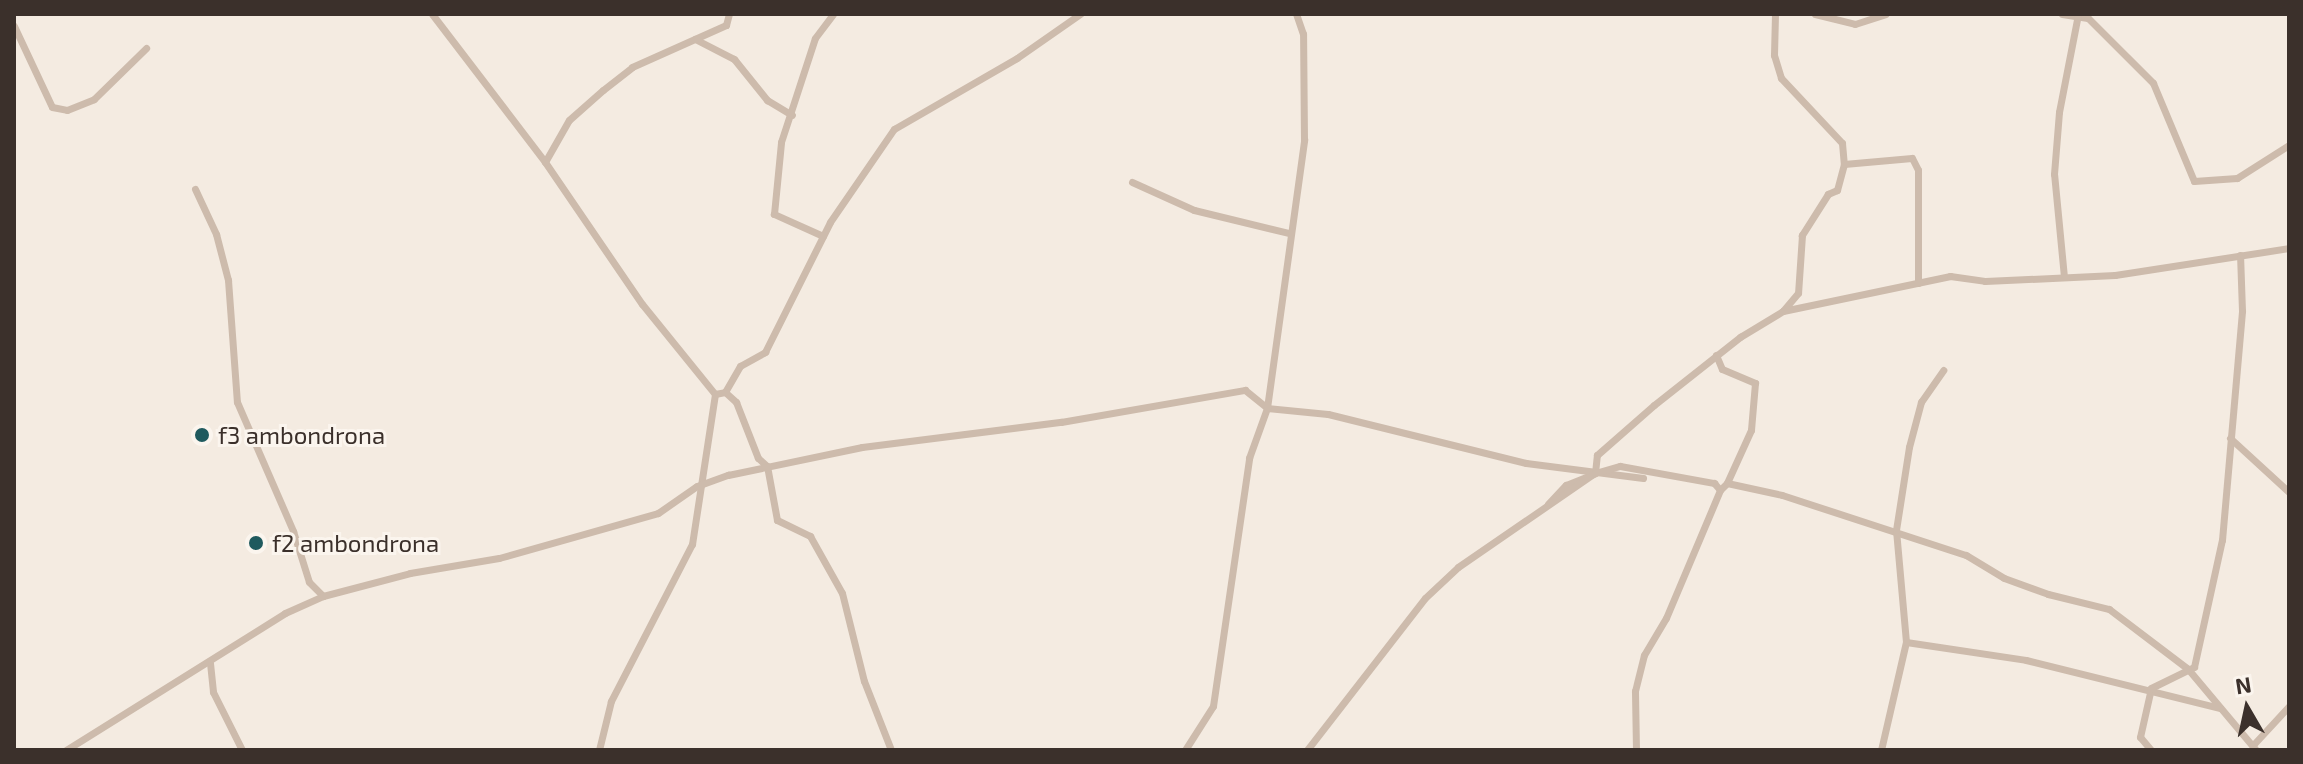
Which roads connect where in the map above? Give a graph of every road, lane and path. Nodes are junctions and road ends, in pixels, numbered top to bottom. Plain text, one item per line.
1 (432, 14) edge
2 (729, 14) edge
3 (833, 14) edge
4 (1080, 14) edge
5 (1296, 14) edge
6 (1775, 14) edge
7 (1815, 14) edge
8 (1885, 14) edge
9 (2062, 14) edge
10 (2077, 14) edge
11 (14, 26) edge
12 (695, 39) junction
13 (146, 48) dead end
14 (792, 115) junction
15 (2289, 145) edge
16 (545, 162) junction
17 (1844, 164) junction
18 (1132, 182) dead end
19 (195, 189) dead end
20 (1288, 233) junction
21 (823, 236) junction
22 (2289, 248) edge
23 (2240, 255) junction
24 (2064, 277) junction
25 (1918, 283) junction
26 (1783, 311) junction
27 (1716, 355) junction
28 (1943, 370) dead end
29 (725, 392) junction
30 (715, 394) junction
31 (1267, 408) junction
32 (2230, 438) junction
33 (767, 466) junction
34 (1595, 473) junction
35 (1643, 478) dead end
36 (1727, 483) junction
37 (697, 486) junction
38 (1720, 490) junction
39 (2289, 492) edge
40 (1896, 530) junction
41 (323, 596) junction
42 (1906, 642) junction
43 (210, 663) junction
44 (2188, 669) junction
45 (2151, 688) junction
46 (2289, 706) edge
47 (2226, 710) junction
48 (2254, 748) edge
49 (66, 750) edge
50 (242, 750) edge
51 (599, 750) edge
52 (891, 750) edge
53 (1185, 750) edge
54 (1307, 750) edge
55 (1636, 750) edge
56 (1881, 750) edge
57 (2151, 750) edge

1 - 16 street
2 - 12 street
3 - 14 street
4 - 21 street
5 - 20 street
6 - 17 street
7 - 8 street
9 - 10 street
10 - 15 street
10 - 24 street
11 - 13 street
12 - 14 street
12 - 16 street
14 - 21 street
16 - 30 street
17 - 25 street
17 - 26 street
18 - 20 street
19 - 41 street
20 - 31 street
21 - 29 street
22 - 23 street
23 - 24 street
23 - 32 street
24 - 25 street
25 - 26 street
26 - 27 street
27 - 34 street
27 - 36 street
28 - 40 street
29 - 30 street
29 - 33 street
30 - 37 street
31 - 33 street
31 - 34 street
31 - 53 street
32 - 39 street
32 - 44 street
33 - 37 street
33 - 52 street
34 - 35 street
34 - 38 street
34 - 54 street
36 - 38 street
36 - 40 street
37 - 41 street
37 - 51 street
38 - 55 street
40 - 42 street
40 - 44 street
41 - 43 street
42 - 45 street
42 - 56 street
43 - 49 street
43 - 50 street
44 - 45 street
44 - 47 street
45 - 47 street
45 - 57 street
46 - 48 street
47 - 48 street

